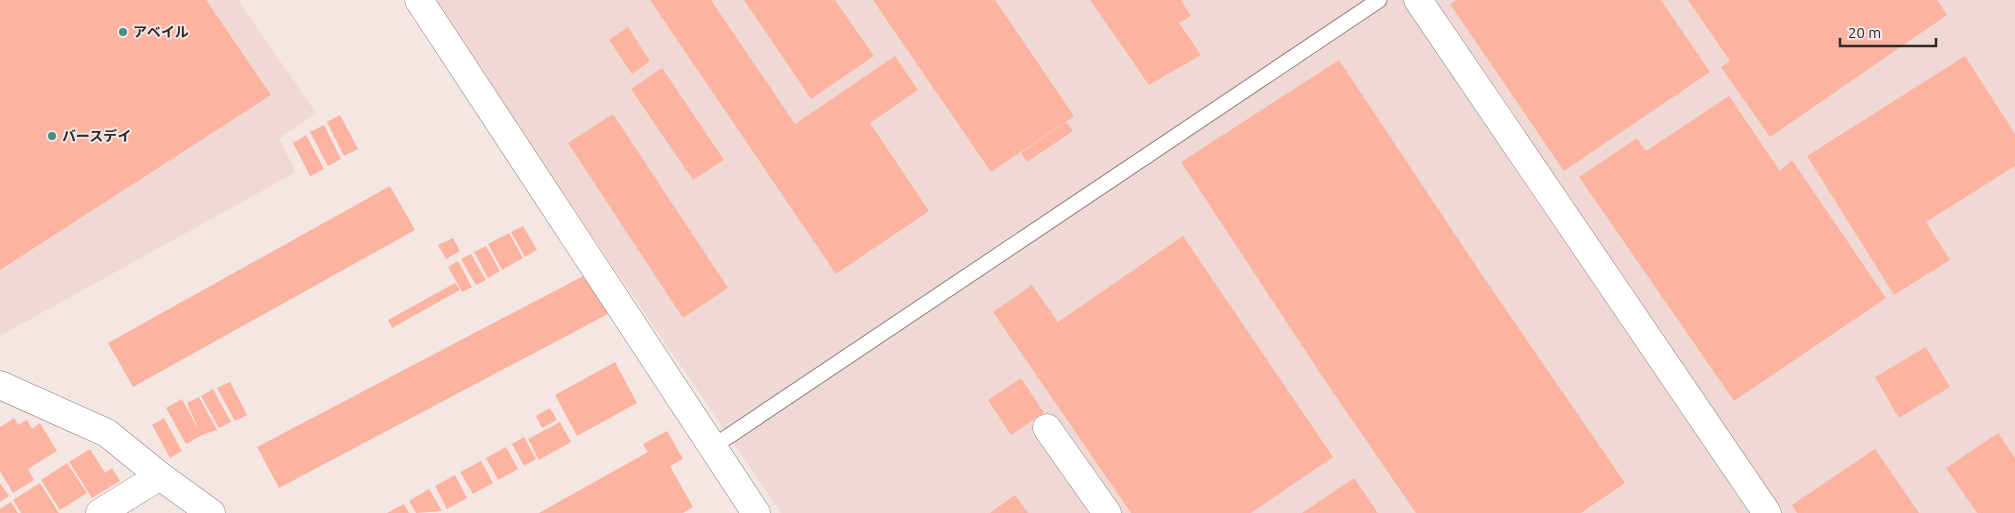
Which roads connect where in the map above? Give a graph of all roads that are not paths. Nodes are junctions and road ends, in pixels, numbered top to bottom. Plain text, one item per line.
1 (419, 0) edge
2 (1379, 0) edge
3 (1418, 0) edge
4 (0, 385) edge
5 (1047, 428) dead end
6 (714, 446) junction
7 (160, 476) junction
8 (100, 513) edge
9 (211, 513) edge
10 (756, 513) edge
11 (1107, 513) edge
12 (1767, 513) edge

1 - 6 street
2 - 6 lane
3 - 12 street
4 - 7 street
5 - 11 street
6 - 10 street
7 - 8 street
7 - 9 street

